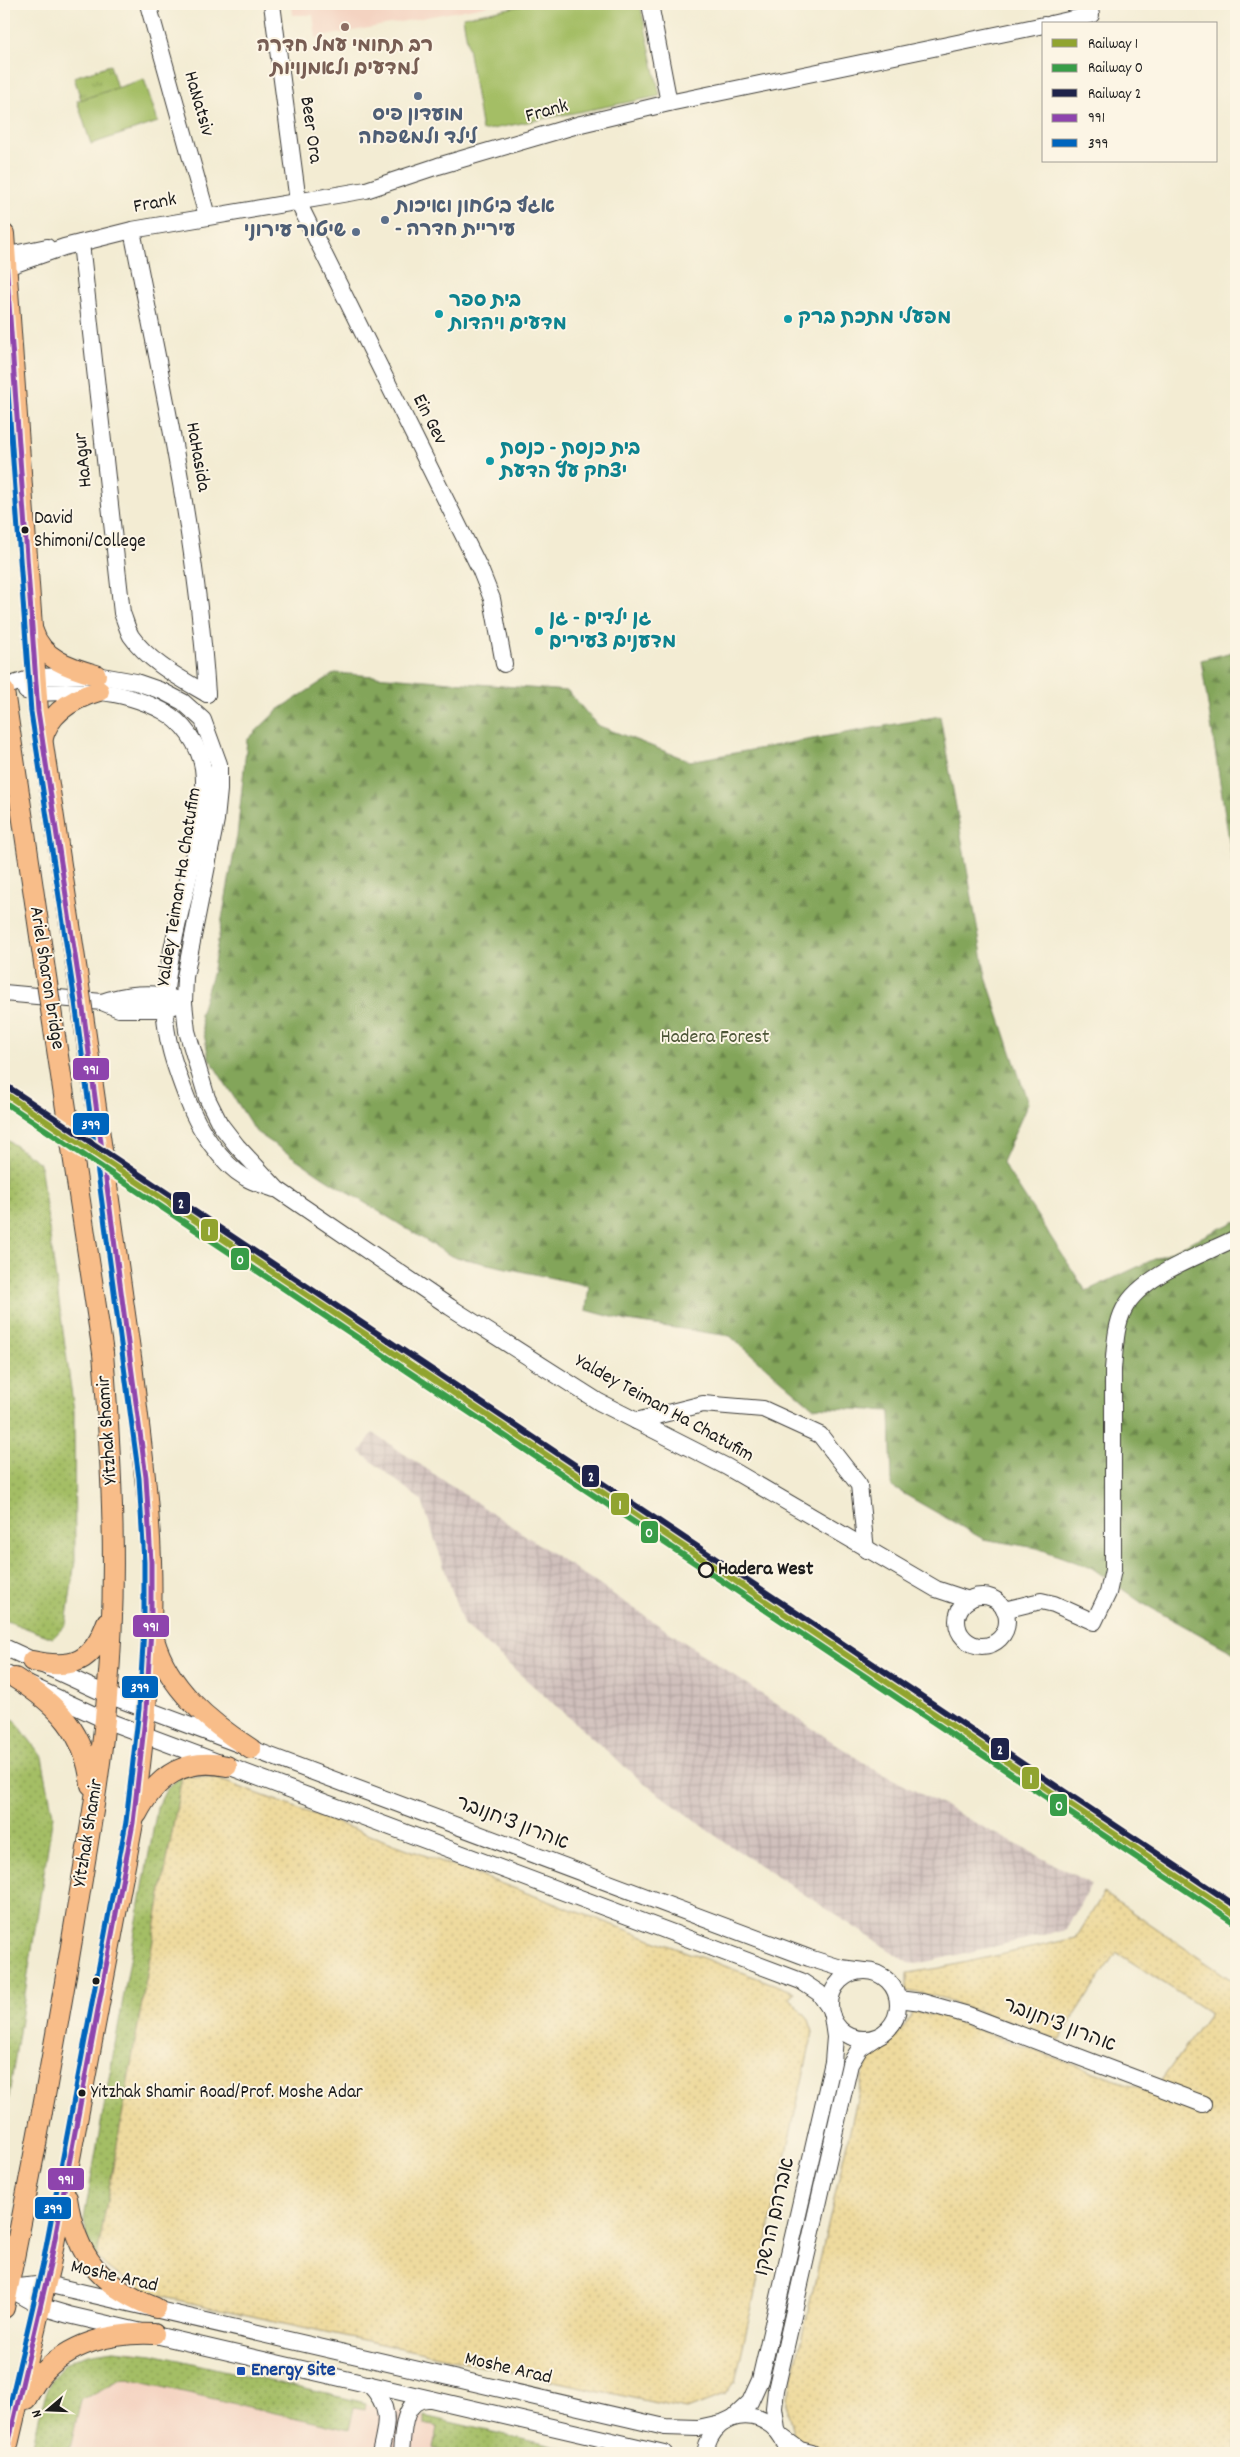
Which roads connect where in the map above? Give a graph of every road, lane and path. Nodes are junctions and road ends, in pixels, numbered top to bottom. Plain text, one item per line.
1 (148, 4) edge
2 (272, 4) edge
3 (650, 4) edge
4 (1090, 10) edge
5 (1057, 22) edge
6 (1042, 25) edge
7 (669, 103) junction
8 (298, 202) junction
9 (207, 216) junction
10 (132, 230) junction
11 (4, 234) edge
12 (81, 243) junction
13 (5, 261) edge
14 (32, 626) junction
15 (504, 664) dead end
16 (97, 683) junction
17 (36, 685) junction
18 (4, 688) edge
19 (207, 694) joint
20 (42, 742) junction
21 (4, 993) edge
22 (166, 1002) junction
23 (184, 1003) junction
24 (276, 1190) junction
25 (1236, 1238) edge
26 (103, 1353) joint
27 (132, 1364) joint
28 (636, 1421) junction
29 (866, 1550) junction
30 (936, 1590) junction
31 (969, 1600) junction
32 (112, 1605) junction
33 (1004, 1610) junction
34 (958, 1616) junction
35 (151, 1629) junction
36 (4, 1647) edge
37 (32, 1661) junction
38 (9, 1675) edge
39 (108, 1695) junction
40 (146, 1710) junction
41 (105, 1720) junction
42 (144, 1735) junction
43 (251, 1749) junction
44 (227, 1766) junction
45 (93, 1813) junction
46 (133, 1823) junction
47 (864, 1971) junction
48 (898, 1999) junction
49 (831, 2013) junction
50 (875, 2038) junction
51 (1203, 2104) dead end
52 (66, 2177) junction
53 (46, 2284) junction
54 (6, 2298) edge
55 (42, 2307) junction
56 (156, 2308) junction
57 (154, 2334) junction
58 (368, 2384) junction
59 (431, 2398) junction
60 (15, 2416) junction
61 (729, 2420) junction
62 (780, 2433) junction
63 (6, 2453) edge
64 (380, 2453) edge
65 (401, 2453) edge
66 (664, 2453) edge
67 (705, 2453) edge
68 (788, 2453) edge
69 (812, 2453) edge

1 - 9 street, HaNatsiv
2 - 8 street, Beer Ora
3 - 7 street
4 - 5 street
6 - 7 street, Frank
7 - 8 street, Frank
8 - 9 street, Frank
8 - 15 street, Ein Gev
9 - 10 street, Frank
10 - 12 street, Frank
10 - 19 street, HaHasida
11 - 13 main road, Ariel Sharon bridge
12 - 13 street, Frank
12 - 19 street, HaAgur
13 - 14 main road, Ariel Sharon bridge
14 - 16 main road
14 - 17 main road, Ariel Sharon bridge
16 - 17 street, Yaldey Teiman Ha Chatufim
16 - 20 main road
16 - 22 street, Yaldey Teiman Ha Chatufim
16 - 23 street, Yaldey Teiman Ha Chatufim
17 - 18 street, Yaldey Teiman Ha Chatufim
17 - 20 main road, Ariel Sharon bridge
18 - 26 main road, Ariel Sharon bridge, bridge
20 - 27 main road, Ariel Sharon bridge, bridge
21 - 22 street
22 - 23 street
22 - 24 street, Yaldey Teiman Ha Chatufim
23 - 24 street, Yaldey Teiman Ha Chatufim
24 - 28 street, Yaldey Teiman Ha Chatufim
25 - 33 street
26 - 32 main road, Yitzhak Shamir
27 - 35 main road, Yitzhak Shamir
28 - 29 street, Yaldey Teiman Ha Chatufim
28 - 29 street
29 - 30 street, Yaldey Teiman Ha Chatufim
30 - 31 street, Yaldey Teiman Ha Chatufim
30 - 34 street, Yaldey Teiman Ha Chatufim
31 - 33 street
31 - 34 street
32 - 37 main road
32 - 39 main road, Yitzhak Shamir
33 - 34 street
35 - 40 main road, Yitzhak Shamir
35 - 43 main road
36 - 37 street, אהרון צ'חנובר
37 - 39 street, אהרון צ'חנובר
38 - 41 street
38 - 45 main road
39 - 40 street, אהרון צ'חנובר
39 - 41 main road, Yitzhak Shamir
40 - 42 main road, Yitzhak Shamir
40 - 43 street, אהרון צ'חנובר
41 - 42 street
41 - 45 main road, Yitzhak Shamir
42 - 44 street
42 - 46 main road, Yitzhak Shamir
43 - 47 street, אהרון צ'חנובר
44 - 46 main road
44 - 49 street
45 - 54 main road, Yitzhak Shamir
46 - 52 main road, Yitzhak Shamir
47 - 48 street
47 - 49 street
48 - 50 street
48 - 51 street, אהרון צ'חנובר
49 - 50 street
49 - 61 street, אברהם הרשקו
50 - 62 street, אברהם הרשקו
52 - 53 main road, Yitzhak Shamir
52 - 56 main road
53 - 54 street, Moshe Arad
53 - 55 main road, Yitzhak Shamir
53 - 56 street, Moshe Arad
54 - 55 street
55 - 57 street
55 - 60 main road, Yitzhak Shamir
56 - 61 street, Moshe Arad
57 - 58 street
57 - 60 main road
58 - 59 street
58 - 64 street
59 - 65 street
59 - 66 street
60 - 63 main road, Yitzhak Shamir
61 - 62 street, Moshe Arad
61 - 67 street, אברהם הרשקו
62 - 68 street, אברהם הרשקו
62 - 69 street, Moshe Arad

